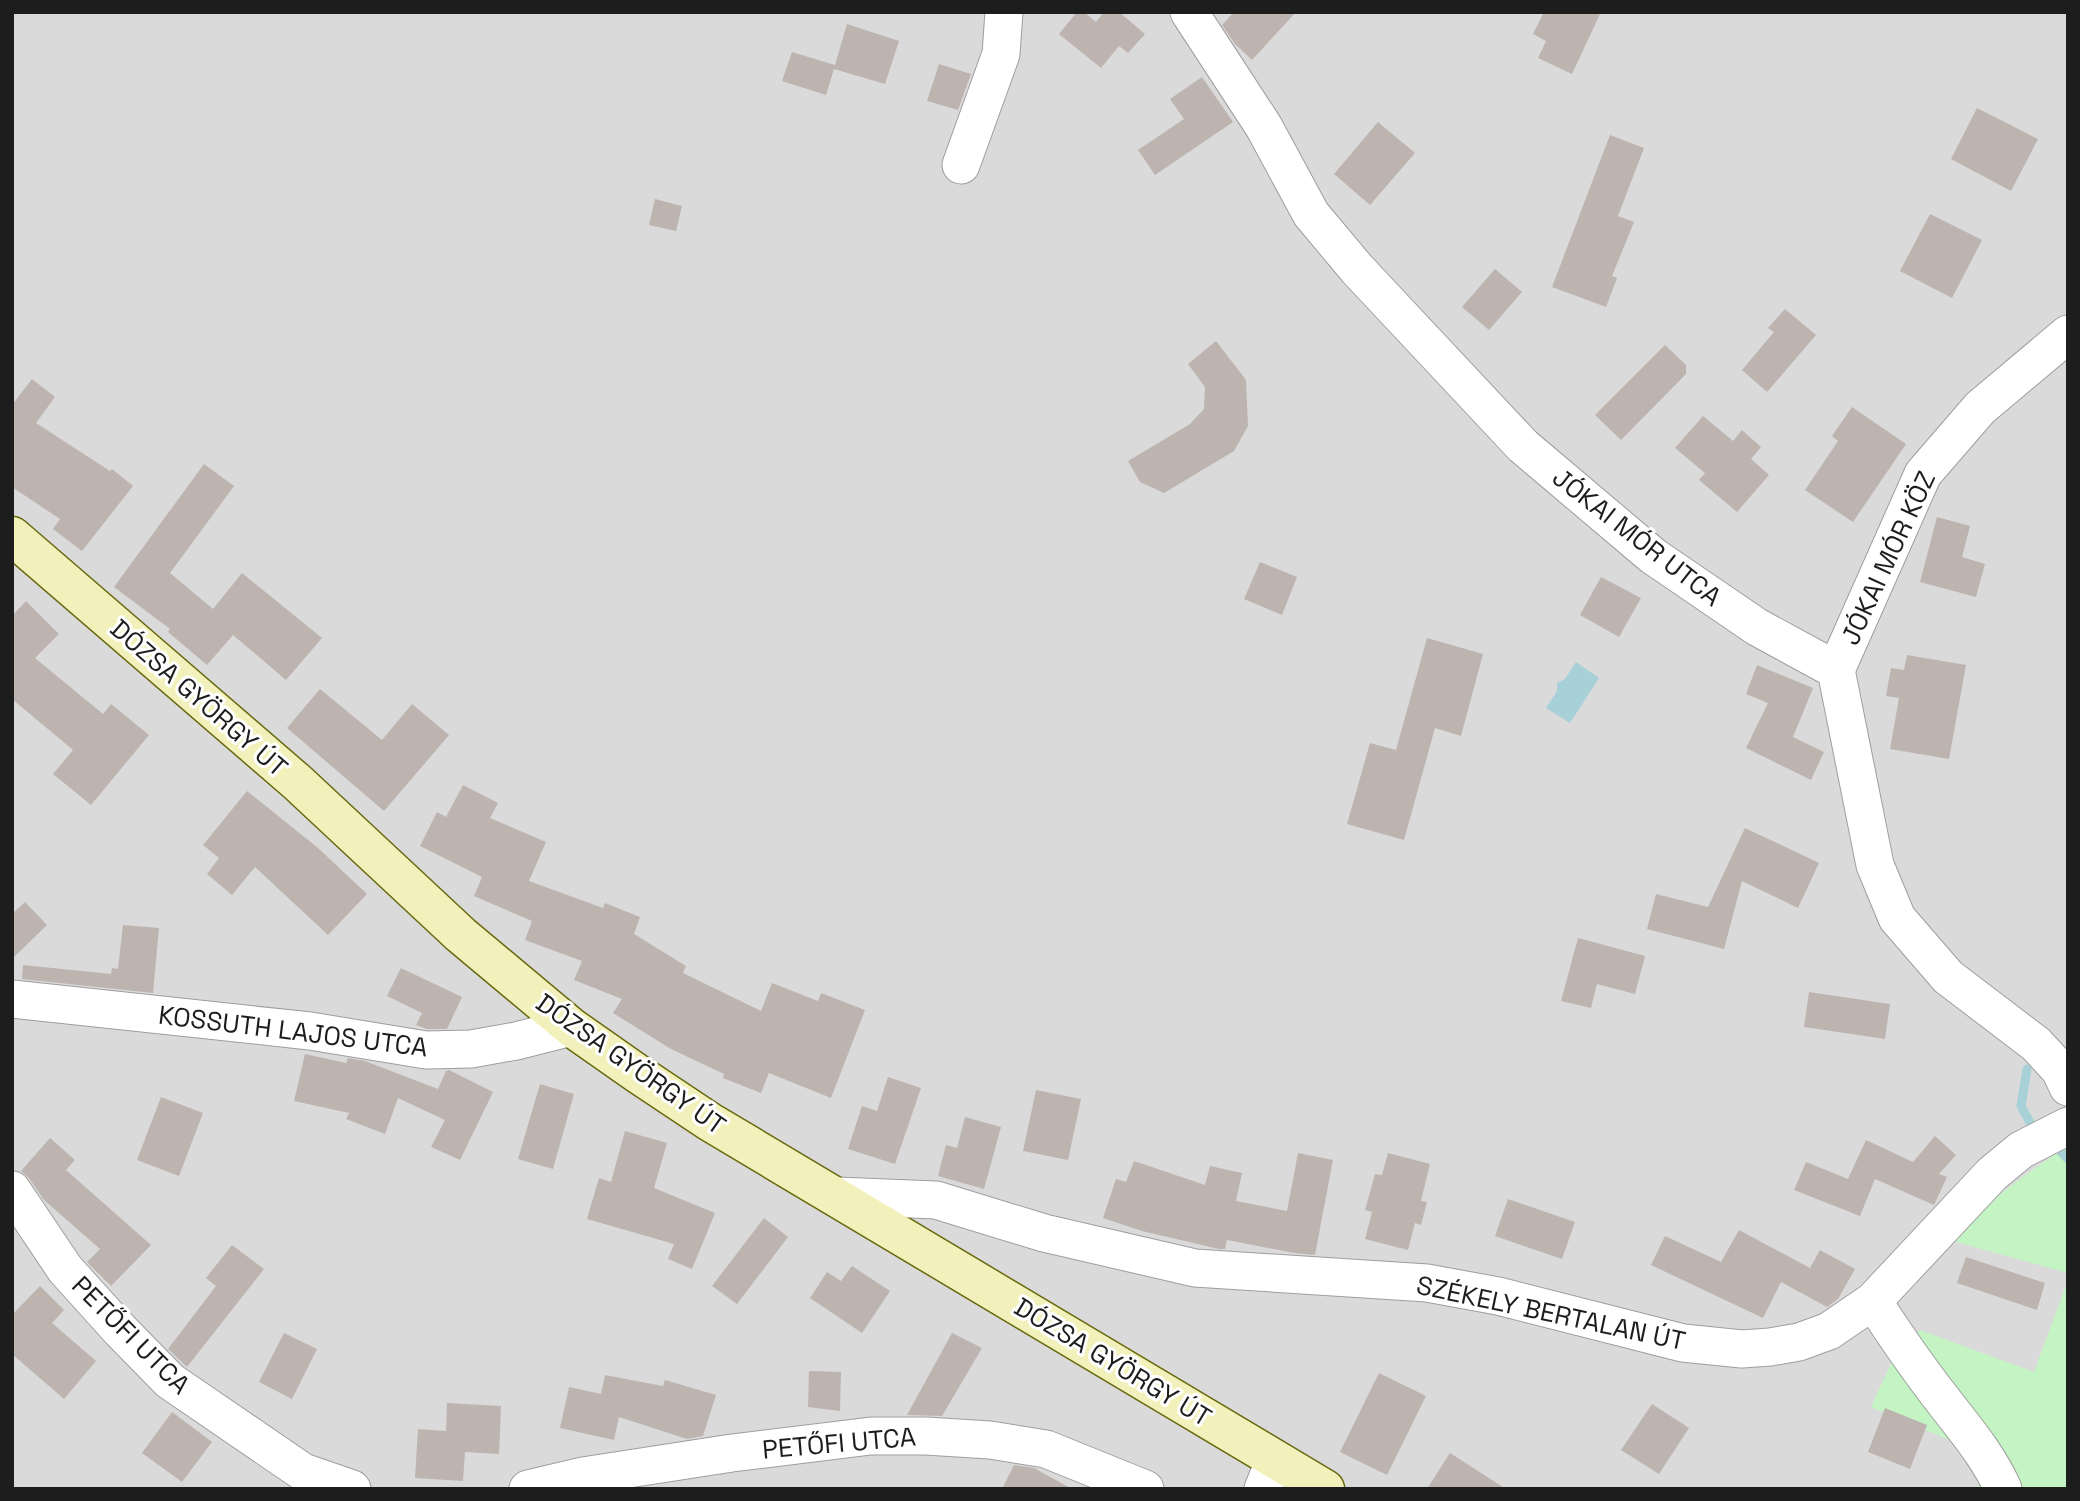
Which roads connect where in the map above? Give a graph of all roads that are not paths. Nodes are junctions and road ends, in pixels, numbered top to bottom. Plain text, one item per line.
1 (1004, 12) edge
2 (1189, 12) edge
3 (961, 165) dead end
4 (2068, 334) edge
5 (12, 536) edge
6 (1836, 670) junction
7 (12, 999) edge
8 (571, 1027) junction
9 (2068, 1087) edge
10 (2068, 1126) edge
11 (12, 1190) edge
12 (837, 1196) junction
13 (1873, 1301) junction
14 (1269, 1474) edge
15 (352, 1489) edge
16 (528, 1489) edge
17 (1145, 1489) edge
18 (1325, 1489) edge
19 (2003, 1489) edge

1 - 3 street
2 - 6 street, JÓKAI MÓR UTCA
4 - 6 street, JÓKAI MÓR KÖZ
5 - 8 main road, DÓZSA GYÖRGY ÚT
6 - 9 street
7 - 8 street, KOSSUTH LAJOS UTCA
8 - 12 main road, DÓZSA GYÖRGY ÚT
10 - 13 street, SZÉKELY BERTALAN ÚT
11 - 15 street, PETŐFI UTCA
12 - 13 street, SZÉKELY BERTALAN ÚT
12 - 14 main road, DÓZSA GYÖRGY ÚT
13 - 19 street
14 - 18 main road, DÓZSA GYÖRGY ÚT
16 - 17 street, PETŐFI UTCA

